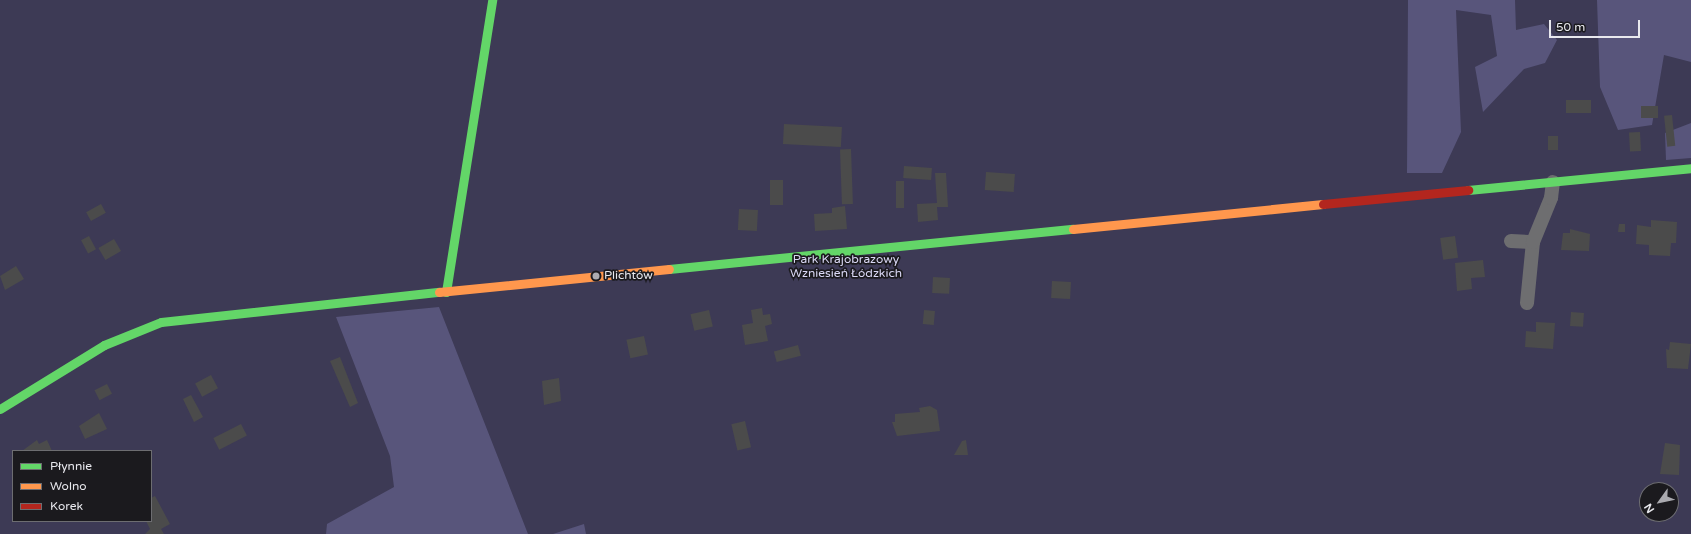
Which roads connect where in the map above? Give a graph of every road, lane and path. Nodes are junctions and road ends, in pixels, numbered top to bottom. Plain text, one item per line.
1 (492, 0) edge
2 (1691, 168) edge
3 (1553, 182) junction
4 (1511, 240) dead end
5 (1533, 242) junction
6 (446, 292) junction
7 (1527, 303) dead end
8 (0, 409) edge

1 - 6 street
2 - 3 street
3 - 5 street
3 - 6 street
4 - 5 street
5 - 7 street
6 - 8 street

